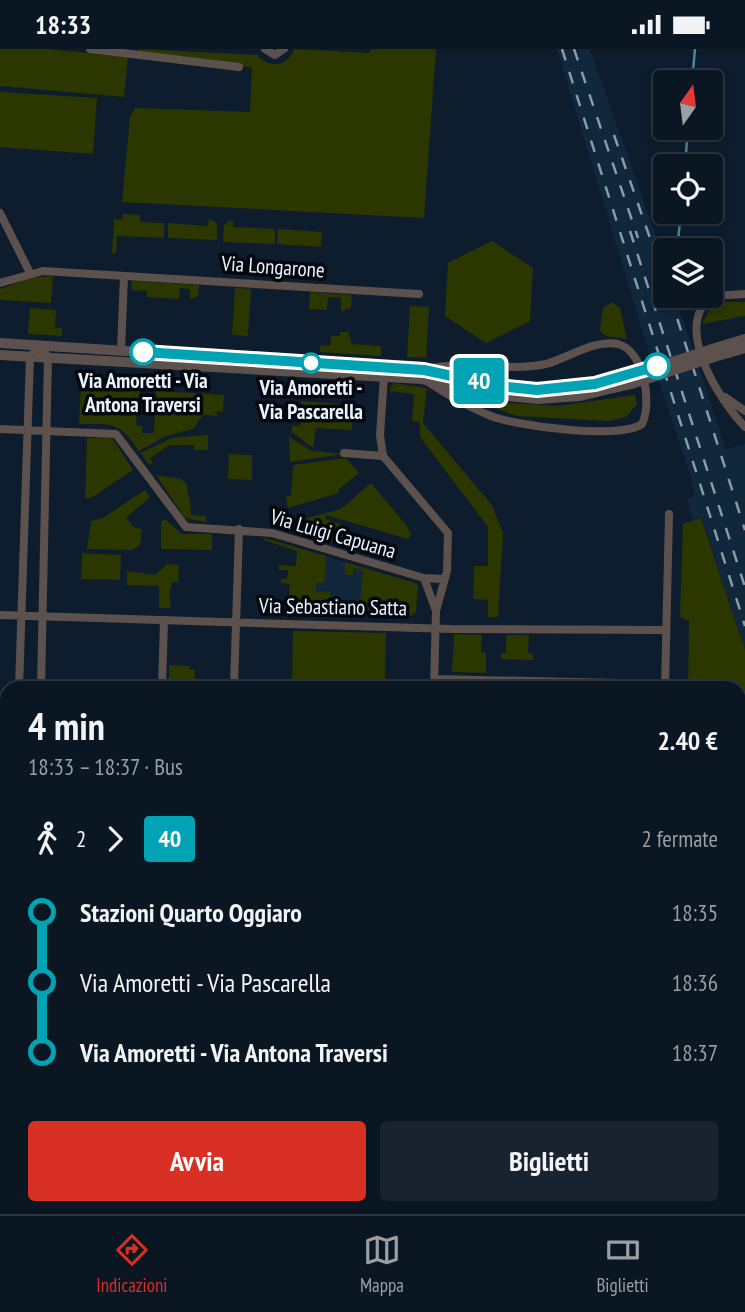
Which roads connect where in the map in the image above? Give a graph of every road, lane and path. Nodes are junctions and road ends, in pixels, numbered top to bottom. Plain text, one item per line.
1 (90, 49) edge
2 (265, 49) edge
3 (284, 49) edge
4 (126, 51) edge
5 (239, 67) dead end
6 (0, 213) edge
7 (30, 273) junction
8 (124, 276) junction
9 (0, 283) edge
10 (419, 294) dead end
11 (745, 294) edge
12 (745, 339) edge
13 (0, 343) edge
14 (40, 345) junction
15 (745, 348) edge
16 (121, 350) junction
17 (713, 353) junction
18 (0, 355) edge
19 (30, 357) junction
20 (48, 358) junction
21 (423, 375) junction
22 (384, 376) junction
23 (717, 391) junction
24 (745, 411) edge
25 (745, 427) edge
26 (0, 429) edge
27 (28, 430) junction
28 (47, 430) junction
29 (344, 453) dead end
30 (383, 456) junction
31 (669, 514) dead end
32 (239, 529) junction
33 (424, 578) junction
34 (444, 579) junction
35 (436, 611) junction
36 (0, 615) edge
37 (21, 616) junction
38 (43, 616) junction
39 (164, 620) junction
40 (237, 622) junction
41 (436, 628) junction
42 (665, 630) junction
43 (19, 681) edge
44 (41, 681) edge
45 (162, 681) edge
46 (234, 681) edge
47 (434, 681) edge
48 (665, 681) edge

1 - 4 street
2 - 3 street
4 - 5 street
6 - 7 street
7 - 8 street, Via Longarone
7 - 9 street, Via Longarone
8 - 10 street, Via Longarone
8 - 16 street
11 - 23 street
12 - 17 street
13 - 14 street
14 - 16 street
14 - 19 street
14 - 20 street
15 - 17 street
16 - 21 street
17 - 21 street, bridge
18 - 19 street
19 - 20 street
19 - 27 street
20 - 22 street
20 - 28 street
21 - 21 street
21 - 22 street
22 - 30 street
23 - 24 street
23 - 25 street
26 - 27 street, Via Luigi Capuana
27 - 28 street, Via Luigi Capuana
27 - 37 street
28 - 32 street, Via Luigi Capuana
28 - 38 street
29 - 30 street
30 - 34 street
31 - 42 street
32 - 33 street, Via Luigi Capuana
32 - 40 street
33 - 34 street, Via Luigi Capuana
33 - 35 street
34 - 35 street
35 - 41 street
36 - 37 street, Via Sebastiano Satta
37 - 38 street, Via Sebastiano Satta
37 - 43 street
38 - 39 street, Via Sebastiano Satta
38 - 44 street
39 - 40 street, Via Sebastiano Satta
39 - 45 street
40 - 41 street, Via Sebastiano Satta
40 - 46 street
41 - 42 street, Via Sebastiano Satta
41 - 47 street
42 - 48 street

